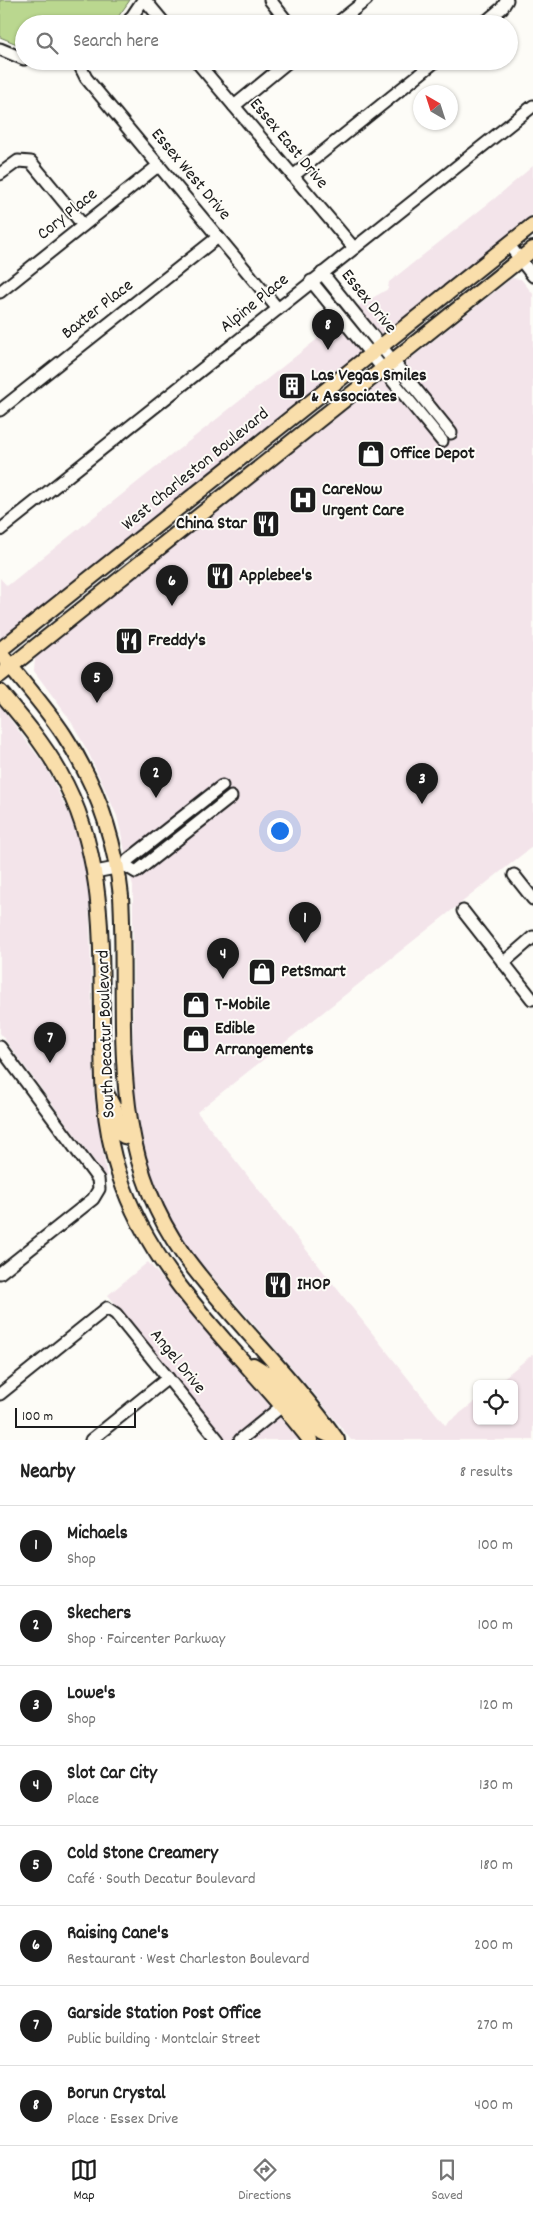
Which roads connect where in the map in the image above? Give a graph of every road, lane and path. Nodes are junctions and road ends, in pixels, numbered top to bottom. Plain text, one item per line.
1 (144, 0) edge
2 (270, 0) edge
3 (366, 0) edge
4 (507, 0) edge
5 (134, 15) edge
6 (157, 15) edge
7 (282, 15) edge
8 (347, 15) edge
9 (494, 15) edge
10 (2, 52) edge
11 (15, 56) edge
12 (82, 70) edge
13 (204, 70) edge
14 (278, 70) edge
15 (425, 70) edge
16 (234, 106) junction
17 (533, 106) edge
18 (159, 165) junction
19 (0, 174) edge
20 (293, 176) junction
21 (83, 225) junction
22 (533, 225) edge
23 (218, 237) junction
24 (508, 245) junction
25 (354, 248) junction
26 (533, 248) edge
27 (520, 259) junction
28 (322, 273) junction
29 (533, 276) edge
30 (311, 281) junction
31 (0, 292) edge
32 (278, 309) junction
33 (382, 357) junction
34 (0, 410) edge
35 (451, 433) dead end
36 (442, 441) dead end
37 (256, 446) junction
38 (178, 508) junction
39 (202, 512) junction
40 (0, 530) edge
41 (144, 559) junction
42 (0, 652) edge
43 (5, 671) edge
44 (0, 692) edge
45 (6, 704) edge
46 (222, 786) dead end
47 (231, 797) dead end
48 (122, 867) junction
49 (95, 872) junction
50 (514, 875) dead end
51 (533, 899) edge
52 (463, 912) dead end
53 (533, 937) edge
54 (503, 962) junction
55 (532, 1000) dead end
56 (0, 1047) edge
57 (102, 1086) junction
58 (132, 1138) junction
59 (0, 1274) edge
60 (242, 1358) junction
61 (168, 1378) junction
62 (299, 1392) junction
63 (0, 1394) edge
64 (282, 1406) junction
65 (337, 1439) edge
66 (90, 1440) edge
67 (218, 1440) edge
68 (240, 1440) edge
69 (310, 1440) edge

1 - 5 street
1 - 6 street
2 - 7 street
3 - 8 street
4 - 9 street
10 - 11 street
12 - 18 street, Essex West Drive
13 - 16 street, Essex East Drive
14 - 16 street
15 - 20 street
16 - 20 street, Essex East Drive
17 - 25 street, Alpine Place
18 - 21 street, Cory Place
18 - 23 street, Essex West Drive
19 - 21 street
20 - 25 street, Essex East Drive
21 - 31 street, Cory Place
22 - 24 main road, West Charleston Boulevard
23 - 32 street, Essex West Drive
23 - 34 street, Baxter Place
24 - 27 street
24 - 33 main road, West Charleston Boulevard
25 - 28 street, Alpine Place
26 - 27 main road, West Charleston Boulevard
27 - 29 street
27 - 33 main road, West Charleston Boulevard
28 - 30 street, Alpine Place
28 - 33 street, Essex Drive
30 - 32 street, Alpine Place
30 - 33 street, Essex Drive
32 - 40 street, Alpine Place
33 - 35 street
33 - 36 street
33 - 37 main road, West Charleston Boulevard
33 - 39 main road, West Charleston Boulevard
37 - 38 main road, West Charleston Boulevard
37 - 39 main road
38 - 41 main road
38 - 42 main road, West Charleston Boulevard
39 - 41 main road, West Charleston Boulevard
41 - 43 main road, West Charleston Boulevard
42 - 43 main road, South Decatur Boulevard
43 - 48 main road, South Decatur Boulevard
44 - 45 main road, South Decatur Boulevard
45 - 49 main road, South Decatur Boulevard
46 - 48 street
47 - 48 street
48 - 49 street
48 - 58 main road, South Decatur Boulevard
49 - 57 main road, South Decatur Boulevard
50 - 51 street
52 - 54 street
53 - 54 street
54 - 55 street
56 - 59 street
57 - 58 main road
57 - 60 main road, South Decatur Boulevard
58 - 62 main road, South Decatur Boulevard
60 - 62 main road
60 - 64 main road, South Decatur Boulevard
61 - 63 street, Angel Drive
61 - 66 street
61 - 67 street, Angel Drive
62 - 65 main road, South Decatur Boulevard
64 - 65 main road
64 - 68 street
64 - 69 main road, South Decatur Boulevard

